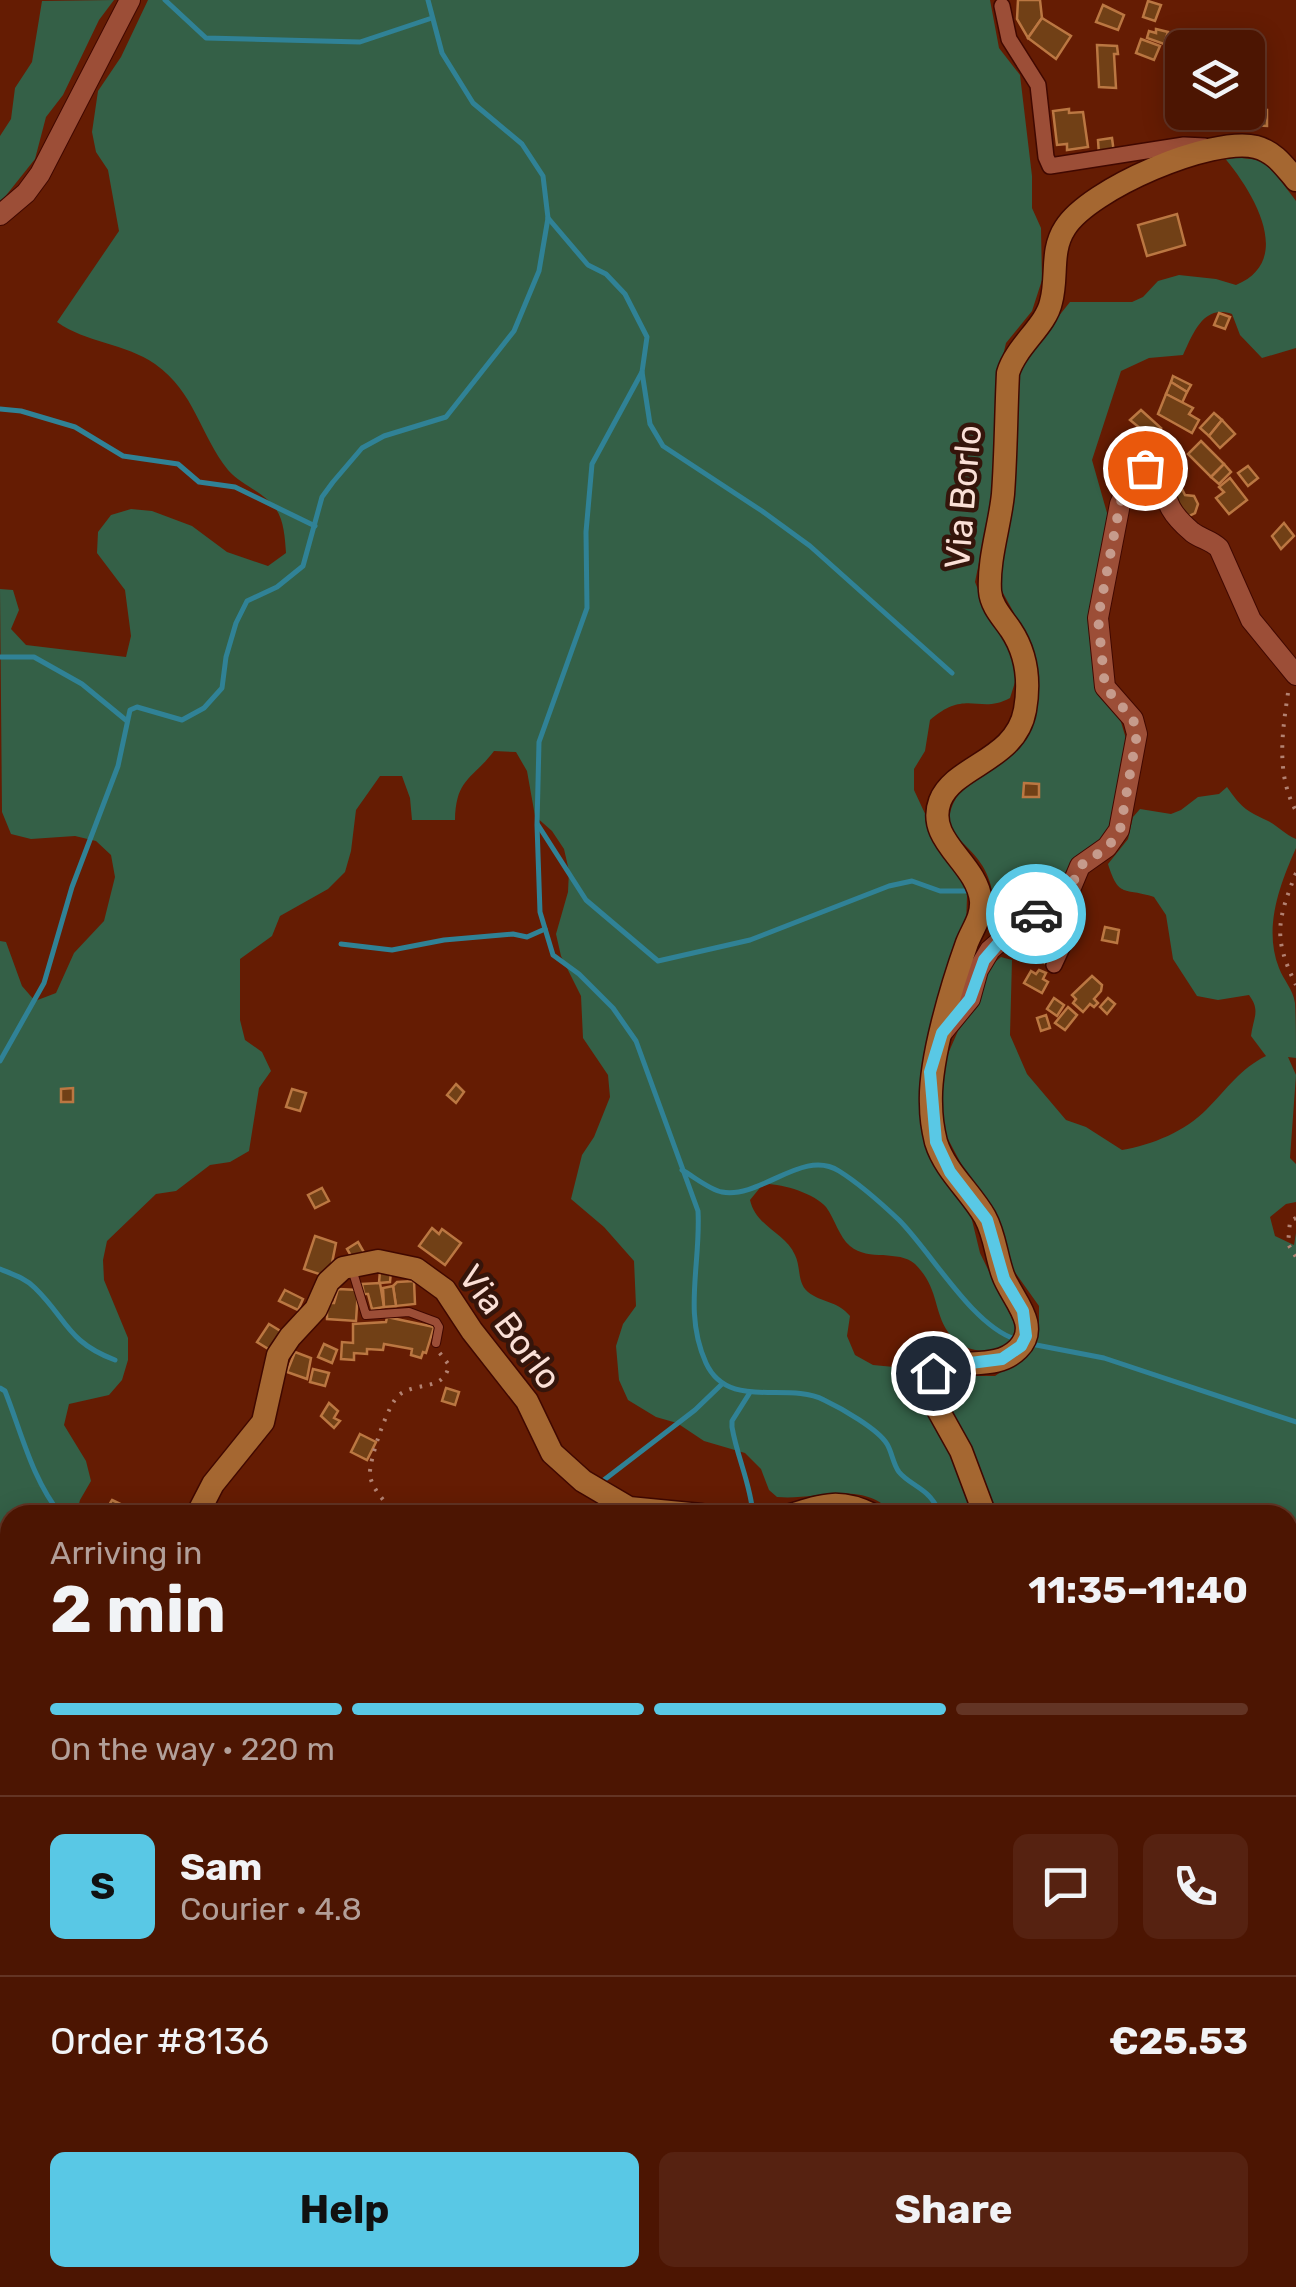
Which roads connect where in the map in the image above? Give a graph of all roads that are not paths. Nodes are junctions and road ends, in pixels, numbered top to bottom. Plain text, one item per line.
1 (130, 0) edge
2 (1002, 6) dead end
3 (1219, 148) junction
4 (1296, 180) edge
5 (0, 215) edge
6 (1296, 678) edge
7 (1067, 897) junction
8 (1054, 965) dead end
9 (942, 1033) junction
10 (350, 1265) junction
11 (436, 1343) road end
12 (202, 1505) edge
13 (623, 1505) edge
14 (827, 1505) edge
15 (853, 1505) edge
16 (981, 1505) edge

1 - 5 street
2 - 3 street
3 - 4 main road
3 - 9 main road, Via Borlo
6 - 7 street
7 - 8 street
7 - 9 street
9 - 16 main road, Via Borlo
10 - 11 lane
10 - 12 main road
10 - 13 main road, Via Borlo
14 - 15 main road

